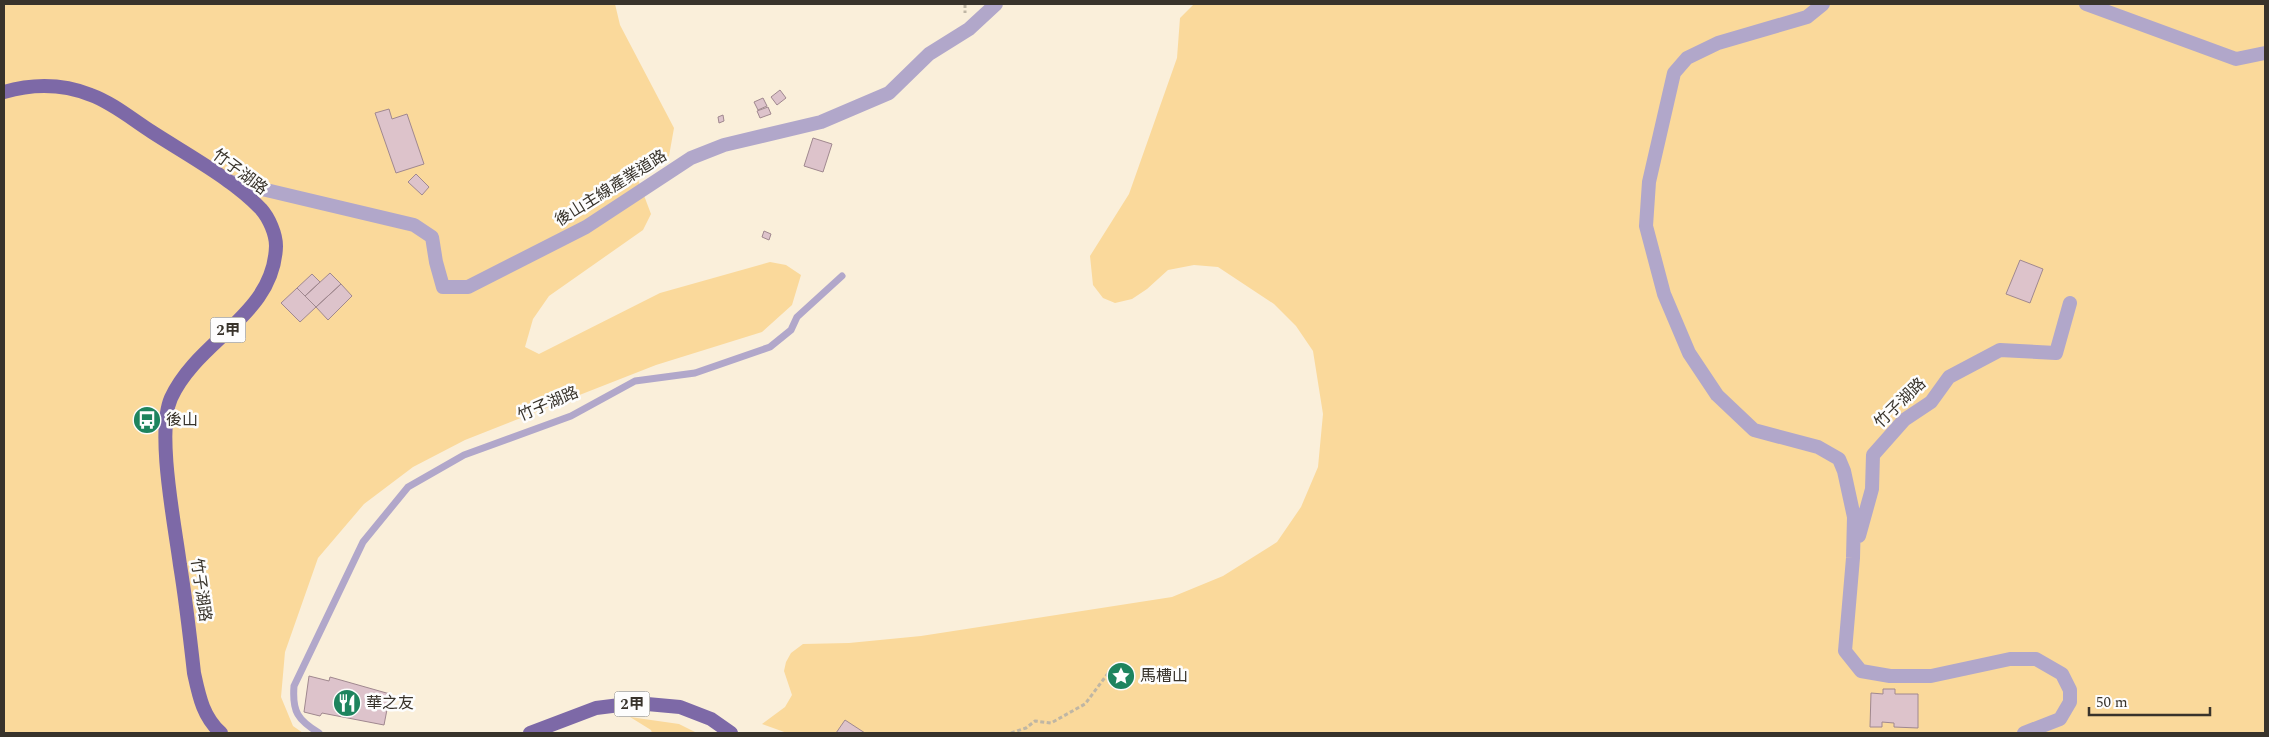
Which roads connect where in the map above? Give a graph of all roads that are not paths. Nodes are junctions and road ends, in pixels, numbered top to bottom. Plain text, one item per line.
1 (996, 4) edge
2 (1822, 4) edge
3 (2086, 4) edge
4 (2265, 53) edge
5 (4, 92) edge
6 (228, 181) junction
7 (842, 276) dead end
8 (2070, 303) dead end
9 (1853, 558) junction
10 (221, 733) edge
11 (319, 733) edge
12 (530, 733) edge
13 (731, 733) edge
14 (2024, 733) edge

1 - 6 street, 後山主線產業道路
2 - 9 street
3 - 4 street
5 - 6 main road, 竹子湖路 / 2甲
6 - 10 main road, 竹子湖路 / 2甲
7 - 11 lane, 竹子湖路
8 - 9 street, 竹子湖路
9 - 14 street
12 - 13 main road, 2甲

